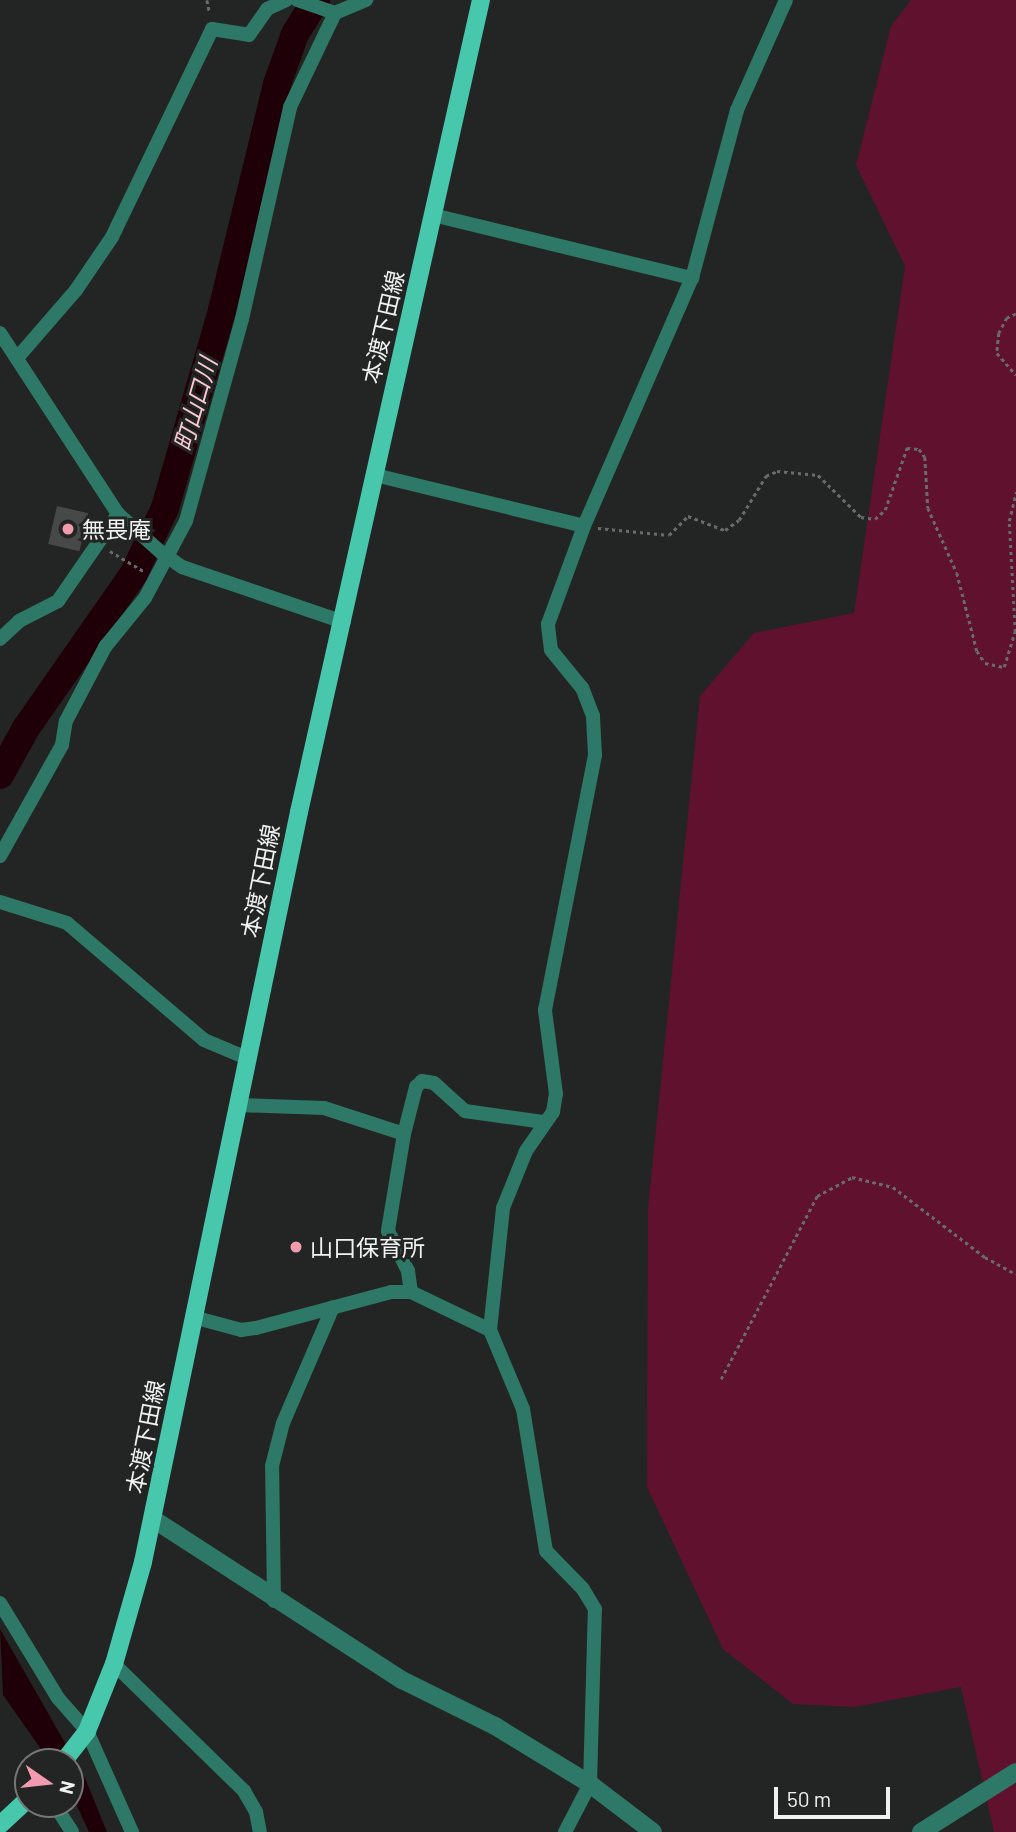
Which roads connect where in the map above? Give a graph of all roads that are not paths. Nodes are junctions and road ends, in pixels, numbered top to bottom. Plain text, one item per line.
1 (286, 0) edge
2 (298, 0) edge
3 (366, 0) edge
4 (481, 0) edge
5 (786, 0) edge
6 (331, 12) junction
7 (433, 215) junction
8 (692, 278) junction
9 (0, 333) edge
10 (19, 357) junction
11 (375, 475) junction
12 (118, 514) junction
13 (584, 526) junction
14 (166, 556) junction
15 (344, 622) junction
16 (0, 639) edge
17 (0, 856) edge
18 (0, 902) edge
19 (249, 1059) junction
20 (238, 1105) junction
21 (543, 1122) junction
22 (404, 1134) junction
23 (411, 1292) junction
24 (333, 1307) junction
25 (193, 1317) junction
26 (490, 1330) junction
27 (153, 1519) junction
28 (274, 1601) junction
29 (0, 1603) edge
30 (114, 1664) junction
31 (84, 1735) junction
32 (74, 1748) edge
33 (1016, 1772) edge
34 (590, 1784) junction
35 (14, 1812) edge
36 (0, 1825) edge
37 (132, 1832) edge
38 (260, 1832) edge
39 (565, 1832) edge
40 (653, 1832) edge
41 (921, 1832) edge

1 - 10 street
2 - 6 street
3 - 6 street
4 - 7 main road, 本渡下田線
5 - 8 street
6 - 14 street
7 - 8 street
7 - 11 main road, 本渡下田線
8 - 13 street
9 - 10 street
10 - 12 street
11 - 13 street
11 - 15 main road, 本渡下田線
12 - 14 street
12 - 16 street
13 - 21 street
14 - 15 street
14 - 17 street
15 - 19 main road, 本渡下田線
18 - 19 street
19 - 20 main road, 本渡下田線
20 - 22 street
20 - 25 main road, 本渡下田線
21 - 22 street
21 - 26 street
22 - 23 street
23 - 24 street
23 - 26 street
24 - 25 street
24 - 28 street
25 - 27 main road, 本渡下田線
26 - 34 street
27 - 28 street
27 - 30 main road, 本渡下田線
28 - 34 street
29 - 31 street
30 - 31 main road, 本渡下田線
30 - 38 street
31 - 32 main road, 本渡下田線
31 - 37 street
33 - 41 street
34 - 39 street
34 - 40 street
35 - 36 main road

